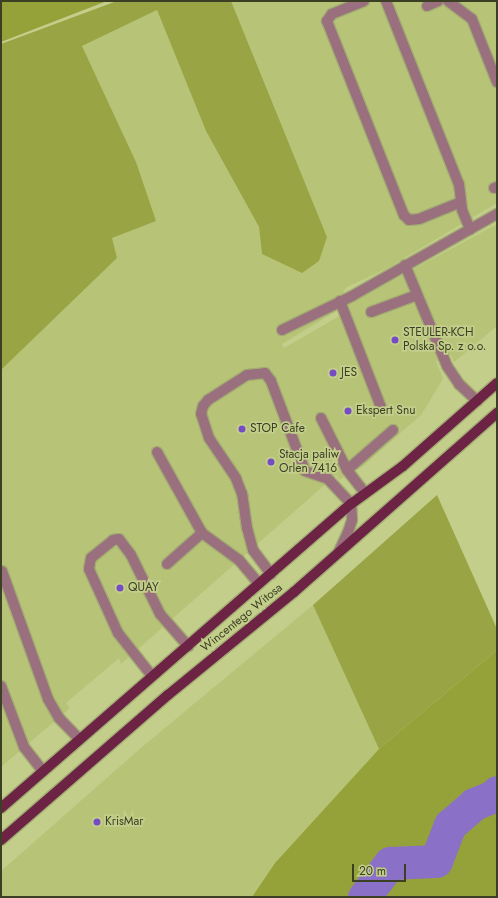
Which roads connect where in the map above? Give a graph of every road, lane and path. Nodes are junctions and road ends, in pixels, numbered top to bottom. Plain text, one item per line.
1 (364, 1) edge
2 (386, 1) edge
3 (438, 1) edge
4 (448, 1) edge
5 (427, 6) dead end
6 (497, 82) edge
7 (461, 202) junction
8 (497, 214) edge
9 (470, 229) junction
10 (405, 265) junction
11 (417, 295) junction
12 (340, 301) junction
13 (371, 312) dead end
14 (282, 330) dead end
15 (497, 383) edge
16 (477, 401) junction
17 (381, 407) dead end
18 (497, 413) edge
19 (321, 418) dead end
20 (393, 430) dead end
21 (157, 452) dead end
22 (347, 470) junction
23 (365, 493) junction
24 (351, 504) junction
25 (202, 532) junction
26 (337, 555) junction
27 (167, 564) dead end
28 (2, 571) dead end
29 (271, 574) junction
30 (259, 584) junction
31 (188, 646) junction
32 (152, 676) junction
33 (1, 686) edge
34 (79, 739) junction
35 (43, 771) junction
36 (1, 808) edge
37 (1, 840) edge

1 - 7 street
2 - 7 street
3 - 5 street
4 - 6 street
7 - 9 street
8 - 9 street
9 - 10 street
10 - 11 street
10 - 12 street
11 - 13 street
11 - 16 street
12 - 14 street
12 - 17 street
15 - 16 main road, Wincentego Witosa
16 - 23 main road, Wincentego Witosa
18 - 26 main road, Wincentego Witosa
19 - 22 street
20 - 22 street
21 - 25 street
22 - 23 street
23 - 24 main road, Wincentego Witosa
24 - 26 street
24 - 29 main road, Wincentego Witosa
24 - 29 street
25 - 27 street
25 - 30 street
26 - 37 main road, Wincentego Witosa
28 - 34 street
29 - 30 main road, Wincentego Witosa
30 - 31 main road, Wincentego Witosa
31 - 32 main road, Wincentego Witosa
31 - 32 street
32 - 34 main road, Wincentego Witosa
33 - 35 street
34 - 35 main road, Wincentego Witosa
35 - 36 main road, Wincentego Witosa

